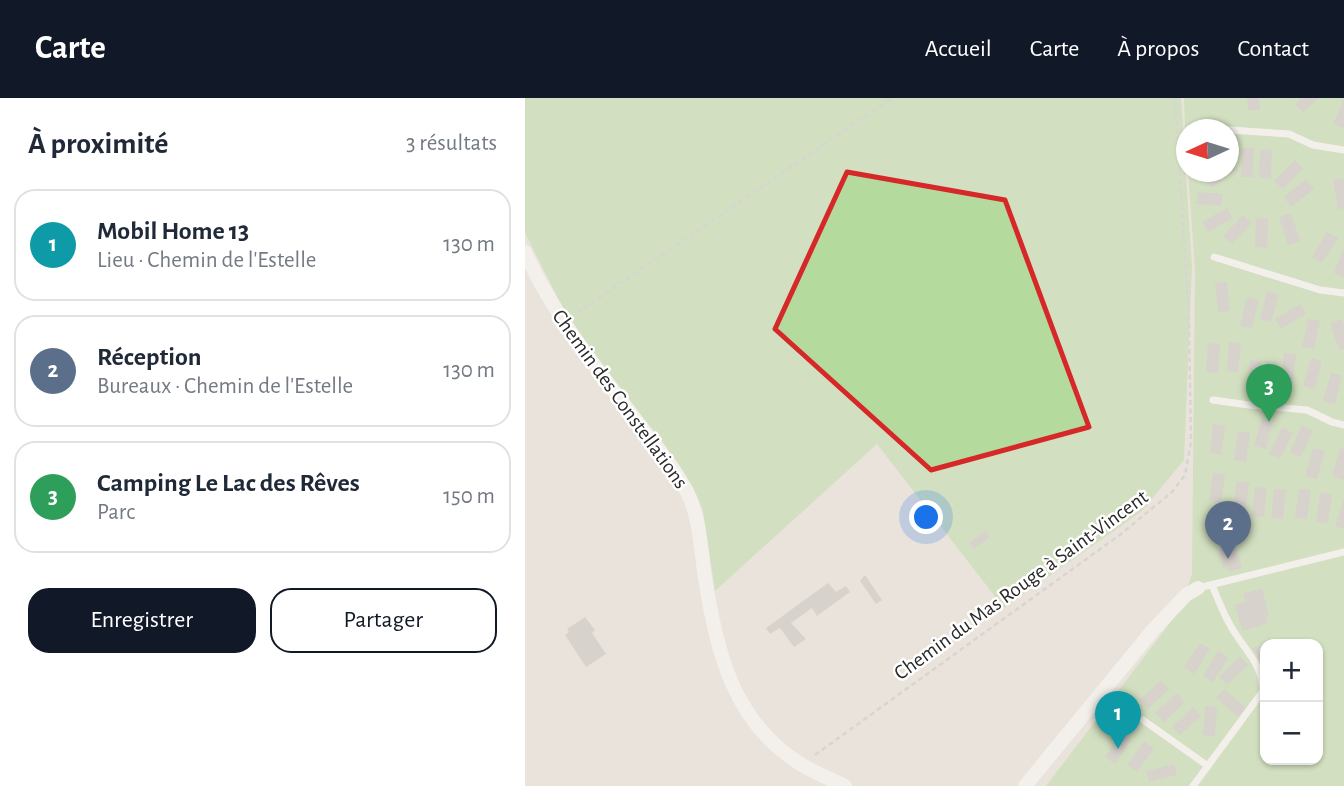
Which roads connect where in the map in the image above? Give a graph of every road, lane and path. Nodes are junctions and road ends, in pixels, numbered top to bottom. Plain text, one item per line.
1 (892, 98) edge
2 (1175, 98) edge
3 (1239, 131) edge
4 (1344, 150) edge
5 (525, 252) edge
6 (1214, 257) dead end
7 (1344, 293) edge
8 (562, 322) junction
9 (1213, 400) dead end
10 (1344, 425) edge
11 (1344, 552) edge
12 (1205, 586) junction
13 (1143, 720) dead end
14 (801, 765) junction
15 (1208, 766) junction
16 (845, 786) edge
17 (1025, 786) edge
18 (1193, 786) edge

1 - 8 path
2 - 14 path, Chemin du Mas Rouge à Saint-Vincent
3 - 4 lane
5 - 8 street, Chemin des Constellations
6 - 7 lane
8 - 14 street, Chemin des Constellations
9 - 10 lane
11 - 12 lane
12 - 15 lane
12 - 17 street
13 - 15 lane
14 - 16 street, Chemin des Constellations
15 - 18 lane

